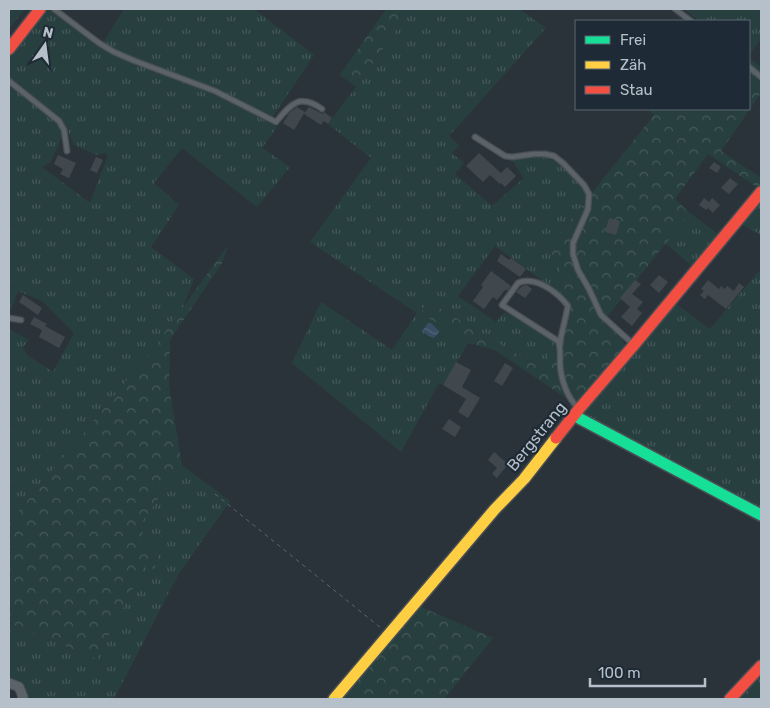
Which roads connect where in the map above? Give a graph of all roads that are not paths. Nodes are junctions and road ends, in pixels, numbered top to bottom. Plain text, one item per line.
1 (40, 9) edge
2 (54, 9) edge
3 (675, 9) edge
4 (690, 20) edge
5 (9, 49) edge
6 (750, 68) edge
7 (761, 77) edge
8 (9, 82) edge
9 (322, 109) dead end
10 (476, 137) dead end
11 (67, 151) dead end
12 (761, 192) edge
13 (9, 318) edge
14 (21, 320) dead end
15 (560, 345) junction
16 (634, 345) junction
17 (577, 413) junction
18 (761, 515) edge
19 (761, 666) edge
20 (9, 683) edge
21 (22, 699) edge
22 (334, 699) edge
23 (730, 699) edge

1 - 5 street
2 - 9 lane
3 - 4 lane
6 - 7 lane
8 - 11 lane
10 - 16 lane
12 - 16 street, Bergstrang
13 - 14 lane
15 - 15 lane
15 - 17 lane
16 - 17 street, Bergstrang
17 - 18 street
17 - 22 street, Bergstrang
19 - 23 street
20 - 21 street

